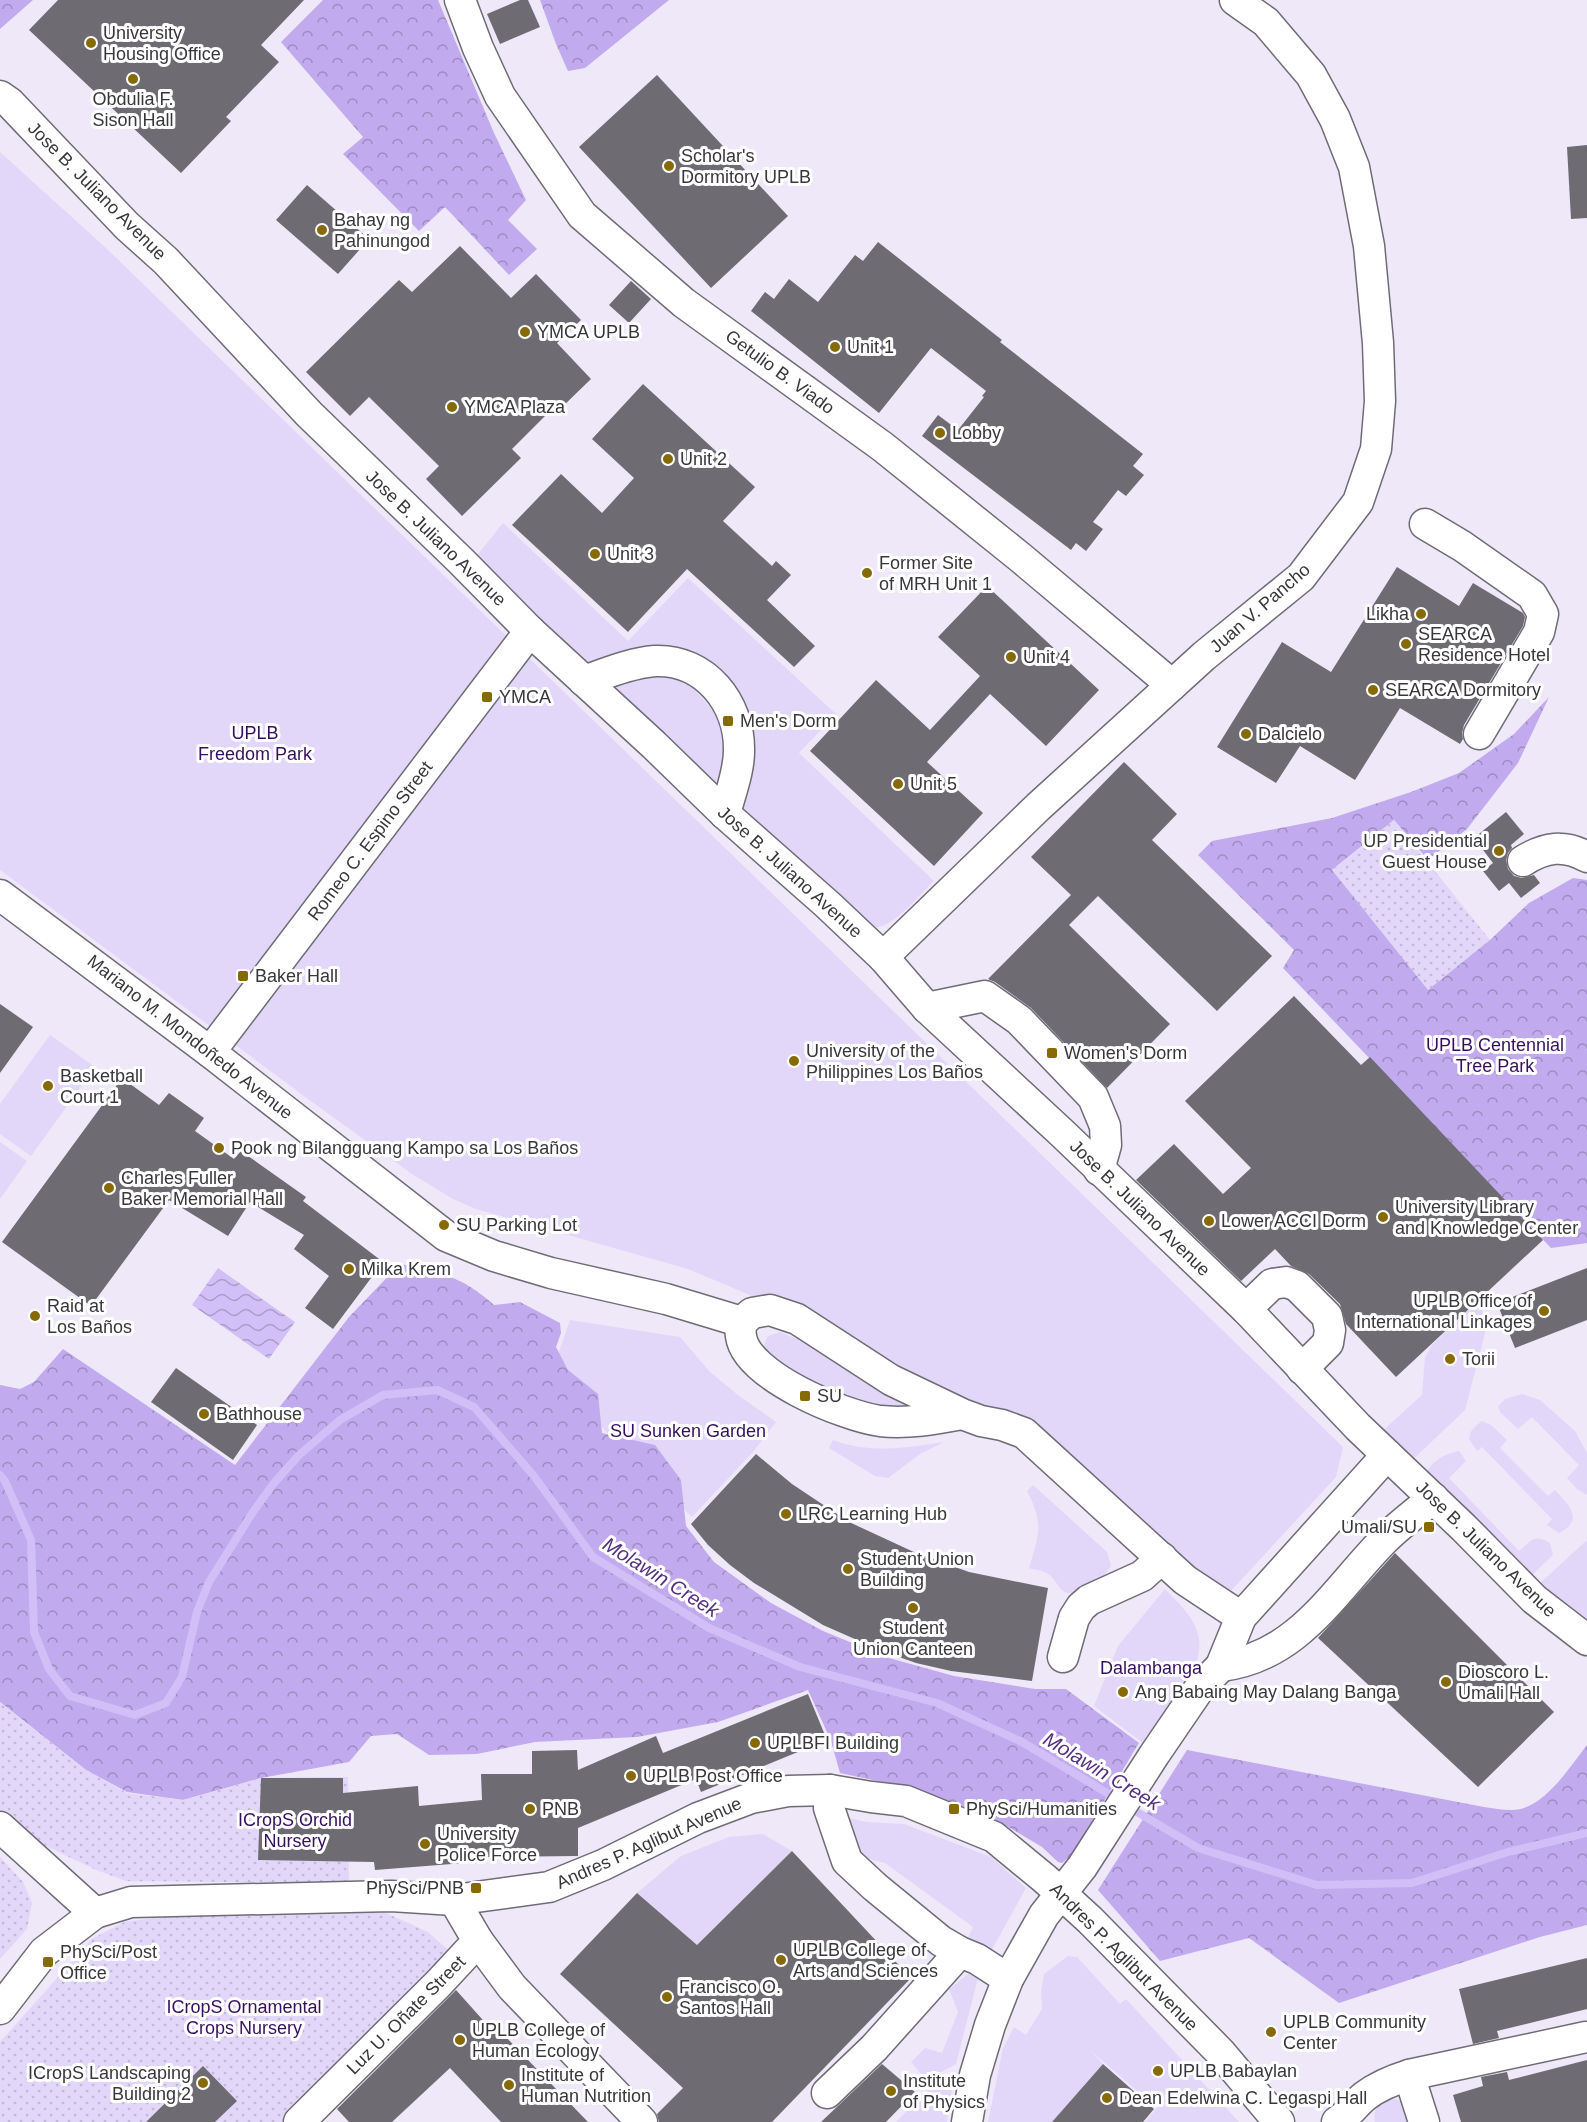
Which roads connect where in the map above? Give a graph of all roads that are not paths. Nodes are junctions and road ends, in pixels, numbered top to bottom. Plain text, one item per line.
1 (460, 0) edge
2 (1235, 0) edge
3 (0, 96) edge
4 (1425, 524) dead end
5 (530, 631) junction
6 (584, 681) junction
7 (1172, 685) junction
8 (1479, 734) dead end
9 (725, 814) junction
10 (1587, 857) edge
11 (1523, 861) dead end
12 (0, 895) edge
13 (883, 957) junction
14 (927, 1008) junction
15 (210, 1052) junction
16 (1099, 1170) junction
17 (1246, 1309) junction
18 (742, 1322) junction
19 (1302, 1369) junction
20 (962, 1414) junction
21 (1387, 1455) junction
22 (1433, 1498) junction
23 (1162, 1558) junction
24 (1241, 1617) junction
25 (1587, 1640) edge
26 (1063, 1657) dead end
27 (1221, 1666) junction
28 (830, 1790) junction
29 (0, 1827) edge
30 (1061, 1893) junction
31 (454, 1900) junction
32 (95, 1913) junction
33 (478, 1941) junction
34 (960, 1952) junction
35 (1008, 1978) junction
36 (0, 2009) edge
37 (1586, 2037) edge
38 (1409, 2075) junction
39 (827, 2093) dead end
40 (1344, 2120) edge
41 (299, 2122) edge
42 (642, 2122) edge
43 (967, 2122) edge
44 (1279, 2122) edge
45 (1424, 2122) edge

1 - 7 street, Getulio B. Viado
2 - 7 street, Juan V. Pancho
3 - 5 street, Jose B. Juliano Avenue
4 - 8 street
5 - 6 street, Jose B. Juliano Avenue
5 - 15 street, Romeo C. Espino Street
6 - 9 street, Jose B. Juliano Avenue
6 - 9 street
7 - 13 street, Juan V. Pancho
9 - 13 street, Jose B. Juliano Avenue
10 - 11 street
12 - 15 street, Mariano M. Mondoñedo Avenue
13 - 14 street, Jose B. Juliano Avenue
14 - 16 street, Jose B. Juliano Avenue
14 - 16 street
15 - 18 street, Mariano M. Mondoñedo Avenue
16 - 17 street, Jose B. Juliano Avenue
17 - 19 street, Jose B. Juliano Avenue
17 - 19 street
18 - 20 street
18 - 20 street
19 - 21 street, Jose B. Juliano Avenue
20 - 23 street
21 - 22 street, Jose B. Juliano Avenue
21 - 24 street
22 - 25 street, Jose B. Juliano Avenue
22 - 27 street
23 - 24 street
23 - 26 street
24 - 27 street
27 - 30 street
28 - 30 street, Andres P. Aglibut Avenue
28 - 31 street, Andres P. Aglibut Avenue
28 - 34 street
29 - 32 street
30 - 35 street
30 - 44 street, Andres P. Aglibut Avenue
31 - 32 street, Andres P. Aglibut Avenue
31 - 33 street, Luz U. Oñate Street
32 - 36 street
33 - 41 street, Luz U. Oñate Street
33 - 42 street
34 - 35 street
34 - 39 street
35 - 43 street
37 - 38 street
38 - 40 street
38 - 45 street

